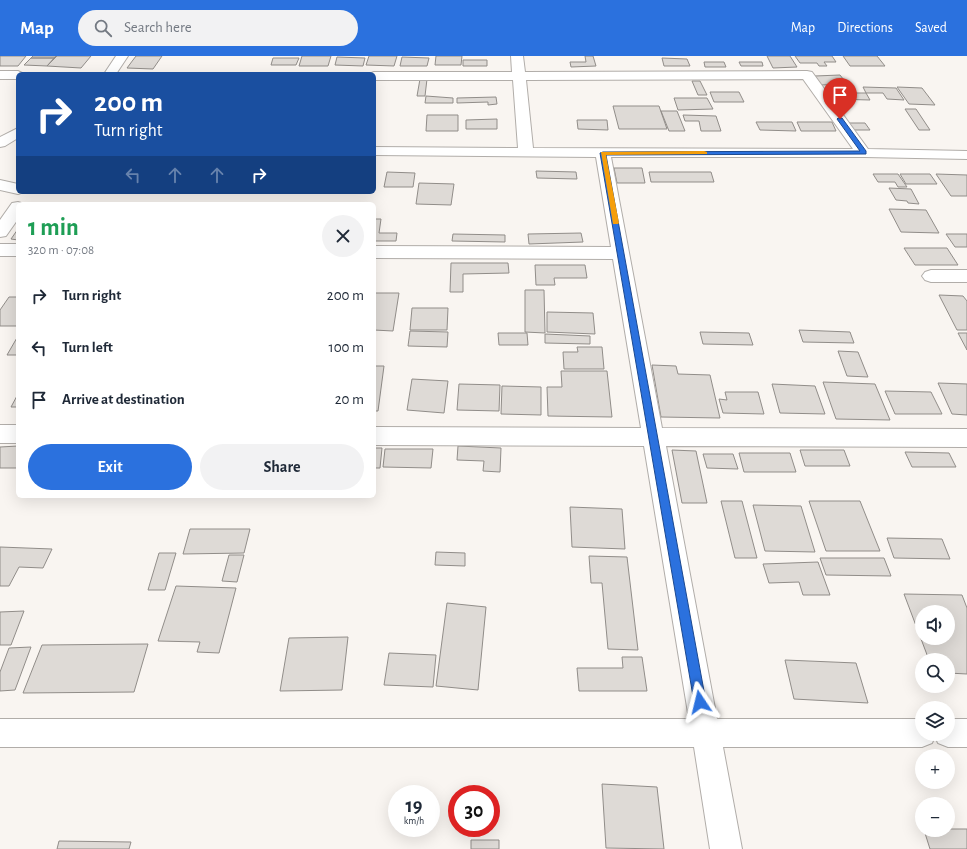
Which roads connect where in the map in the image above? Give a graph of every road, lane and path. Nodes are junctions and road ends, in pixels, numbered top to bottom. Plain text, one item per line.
1 (122, 56) edge
2 (517, 56) edge
3 (111, 72) edge
4 (0, 75) edge
5 (16, 75) edge
6 (376, 76) edge
7 (519, 76) junction
8 (16, 133) edge
9 (0, 143) edge
10 (376, 151) edge
11 (864, 152) junction
12 (526, 153) junction
13 (603, 153) junction
14 (967, 155) edge
15 (0, 185) edge
16 (16, 189) edge
17 (16, 210) edge
18 (0, 232) edge
19 (0, 250) edge
20 (16, 250) edge
21 (376, 252) edge
22 (621, 253) junction
23 (931, 276) dead end
24 (967, 276) edge
25 (0, 434) edge
26 (16, 434) edge
27 (376, 436) edge
28 (653, 437) junction
29 (967, 438) edge
30 (0, 733) edge
31 (705, 733) junction
32 (915, 733) edge
33 (955, 733) edge
34 (967, 733) edge
35 (726, 849) edge

1 - 3 street
2 - 7 street
4 - 5 street
6 - 7 street
7 - 11 street
7 - 12 street
8 - 9 street
10 - 12 street
11 - 13 street
11 - 14 street
12 - 13 street
13 - 22 street
15 - 16 street
17 - 18 street
19 - 20 street
21 - 22 street
22 - 28 street
23 - 24 street
25 - 26 street
27 - 28 street
28 - 29 street
28 - 31 street
30 - 31 street
31 - 32 street
31 - 35 street
33 - 34 street

